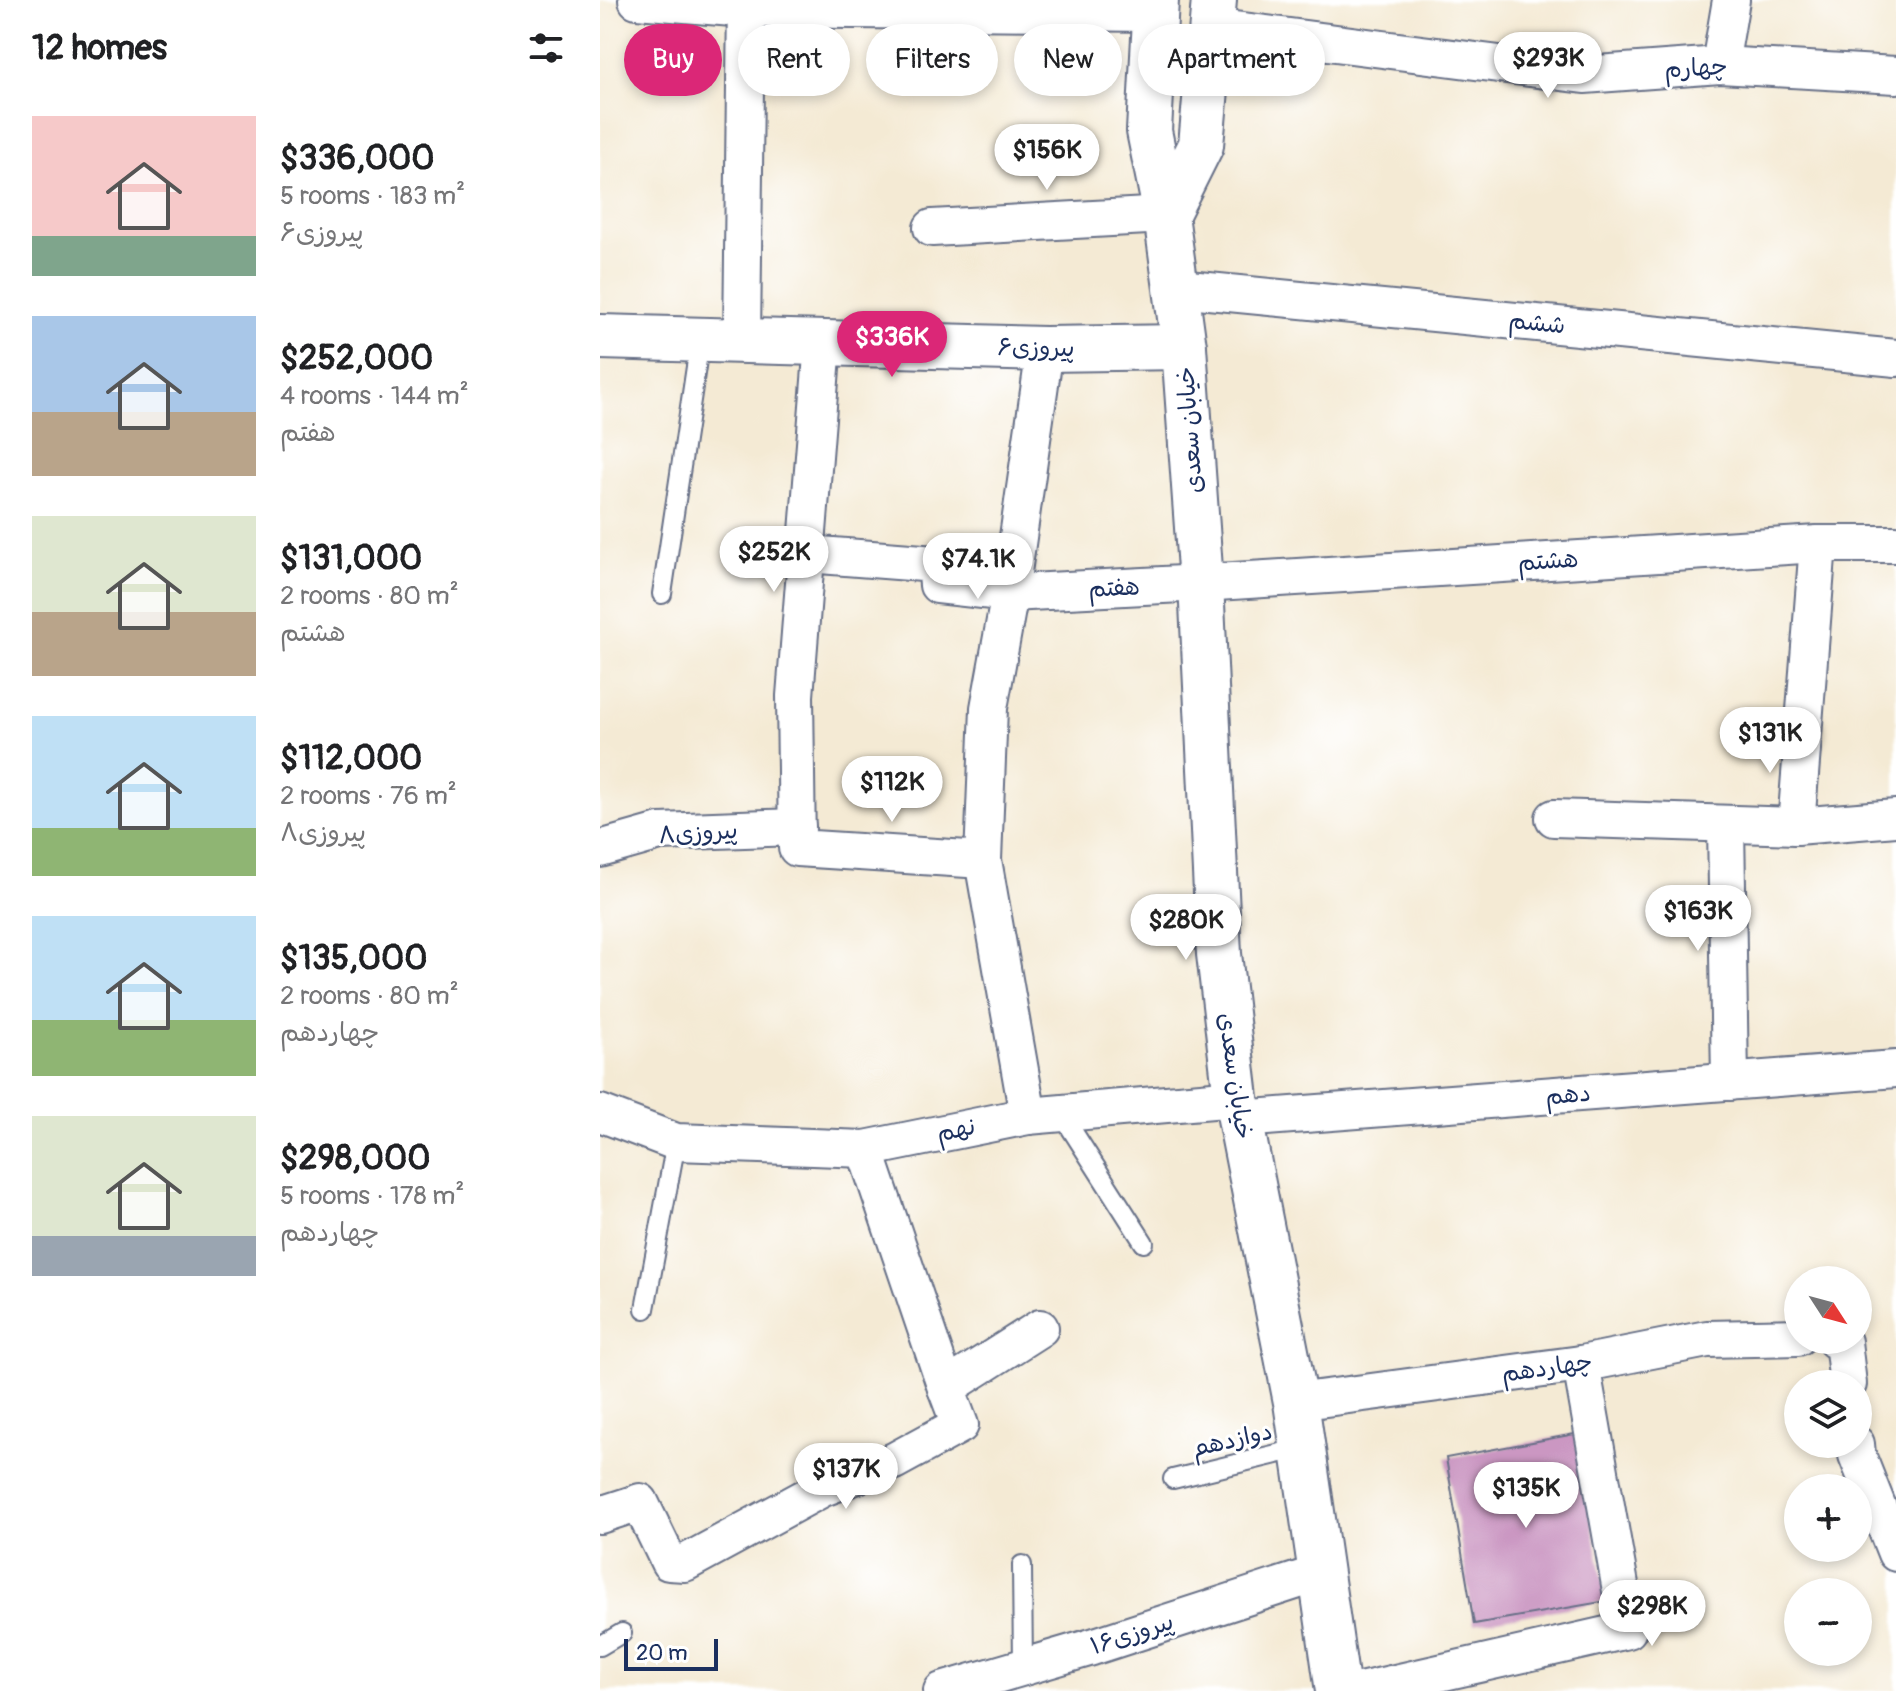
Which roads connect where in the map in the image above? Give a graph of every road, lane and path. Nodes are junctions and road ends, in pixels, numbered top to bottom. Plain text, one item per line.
1 (637, 0) edge
2 (1731, 0) edge
3 (745, 4) edge
4 (1155, 7) edge
5 (1212, 13) edge
6 (1720, 65) junction
7 (1896, 75) edge
8 (1166, 215) junction
9 (932, 228) dead end
10 (1178, 288) junction
11 (600, 337) edge
12 (721, 340) junction
13 (823, 343) junction
14 (1184, 347) junction
15 (1045, 349) junction
16 (1896, 358) edge
17 (1818, 544) junction
18 (1896, 544) edge
19 (807, 554) junction
20 (1201, 583) junction
21 (1010, 593) junction
22 (662, 594) dead end
23 (1554, 818) dead end
24 (1896, 818) edge
25 (1726, 824) junction
26 (1796, 826) junction
27 (797, 827) junction
28 (600, 849) edge
29 (983, 860) junction
30 (1896, 1069) edge
31 (1730, 1082) junction
32 (1238, 1109) junction
33 (600, 1113) edge
34 (1044, 1114) junction
35 (676, 1142) junction
36 (865, 1149) junction
37 (1144, 1243) dead end
38 (645, 1309) dead end
39 (1040, 1328) dead end
40 (1784, 1337) edge
41 (1581, 1364) junction
42 (946, 1388) junction
43 (1296, 1402) junction
44 (1302, 1448) junction
45 (1858, 1458) edge
46 (1173, 1479) dead end
47 (600, 1515) edge
48 (1896, 1553) edge
49 (1022, 1565) dead end
50 (1320, 1573) junction
51 (622, 1633) dead end
52 (600, 1646) edge
53 (1023, 1667) junction
54 (942, 1691) edge
55 (1338, 1691) edge
56 (1360, 1691) edge

1 - 3 street
2 - 6 street
3 - 4 street
3 - 12 street
4 - 8 street, خیابان سعدی
5 - 6 street, چهارم
5 - 8 street
6 - 7 street, چهارم
8 - 9 street
8 - 10 street, خیابان سعدی
10 - 14 street, خیابان سعدی
10 - 16 street, ششم
11 - 12 street, پیروزی۶
12 - 13 street, پیروزی۶
12 - 22 lane
13 - 15 street, پیروزی۶
13 - 19 street
14 - 15 street, پیروزی۶
14 - 20 street, خیابان سعدی
15 - 21 street
17 - 18 street, هشتم
17 - 20 street, هشتم
17 - 26 street
19 - 21 street, هفتم
19 - 27 street
20 - 21 street, هفتم
20 - 32 street, خیابان سعدی
21 - 29 street
23 - 25 street
24 - 26 street
25 - 26 street
25 - 31 street
27 - 28 street, پیروزی۸
27 - 29 street
29 - 34 street
30 - 31 street, دهم
31 - 32 street, دهم
32 - 34 street, نهم
32 - 43 street, خیابان سعدی
33 - 35 street, نهم
34 - 36 street, نهم
34 - 37 lane
35 - 36 street, نهم
35 - 38 lane
36 - 42 street
39 - 42 street
40 - 41 street, چهاردهم
41 - 43 street, چهاردهم
41 - 56 street
42 - 47 street
43 - 44 street, خیابان سعدی
44 - 46 lane, دوازدهم
44 - 50 street, خیابان سعدی
45 - 48 street
49 - 53 lane
50 - 53 street, پیروزی۱۶
50 - 55 street, خیابان سعدی
51 - 52 lane
53 - 54 street, پیروزی۱۶

